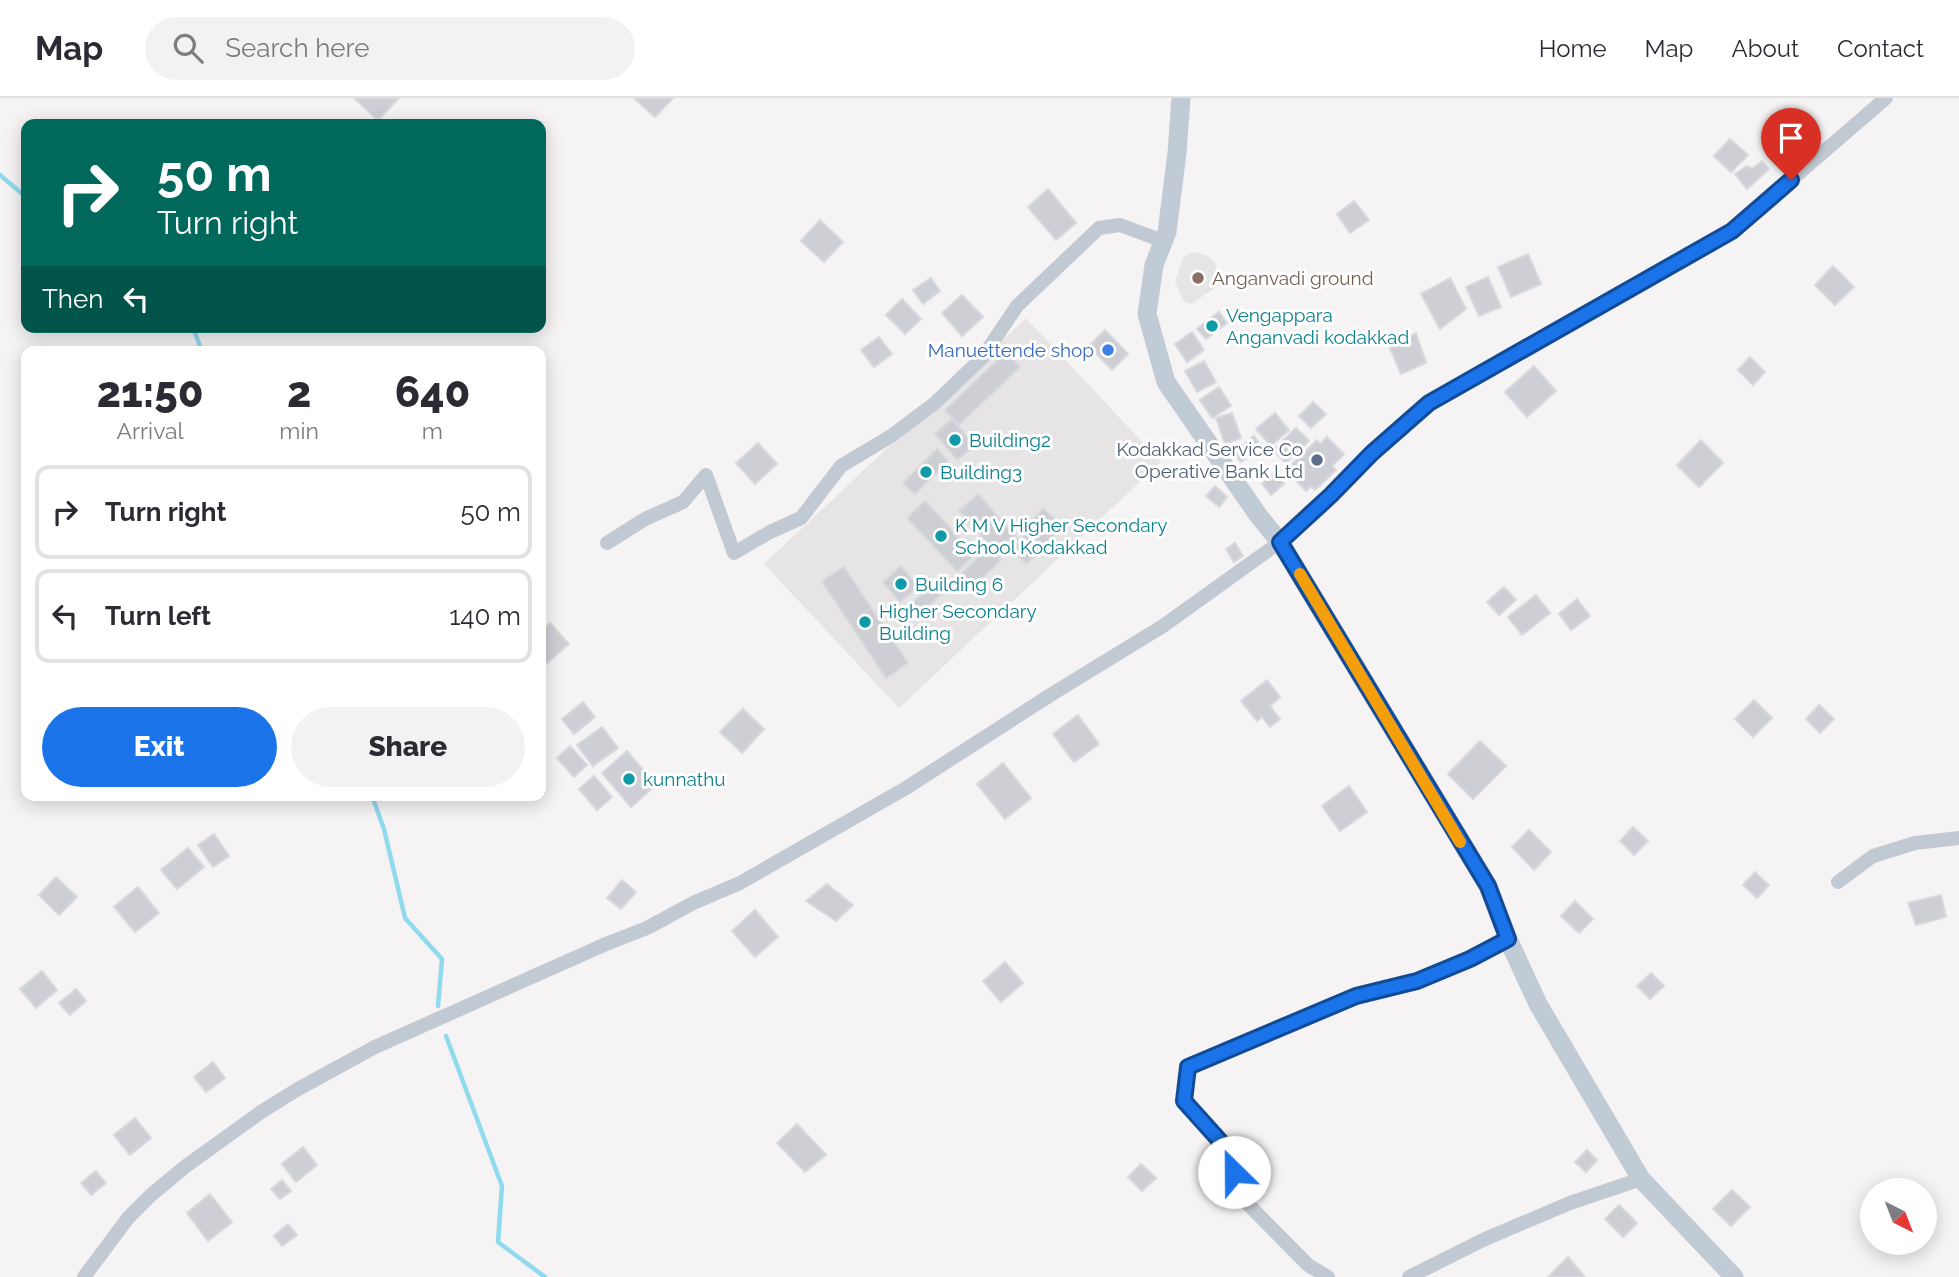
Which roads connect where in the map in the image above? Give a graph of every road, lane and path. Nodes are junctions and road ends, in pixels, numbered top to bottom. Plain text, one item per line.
1 (1181, 98) edge
2 (1886, 98) edge
3 (1163, 241) junction
4 (1280, 542) junction
5 (607, 543) dead end
6 (1959, 838) edge
7 (1838, 882) dead end
8 (1508, 939) junction
9 (1641, 1179) junction
10 (84, 1277) edge
11 (1328, 1277) edge
12 (1409, 1277) edge
13 (1734, 1277) edge

1 - 3 main road
2 - 4 street
3 - 4 main road
3 - 5 street
4 - 8 main road
4 - 10 street
6 - 7 street
8 - 9 main road
8 - 11 street
9 - 12 street
9 - 13 main road

